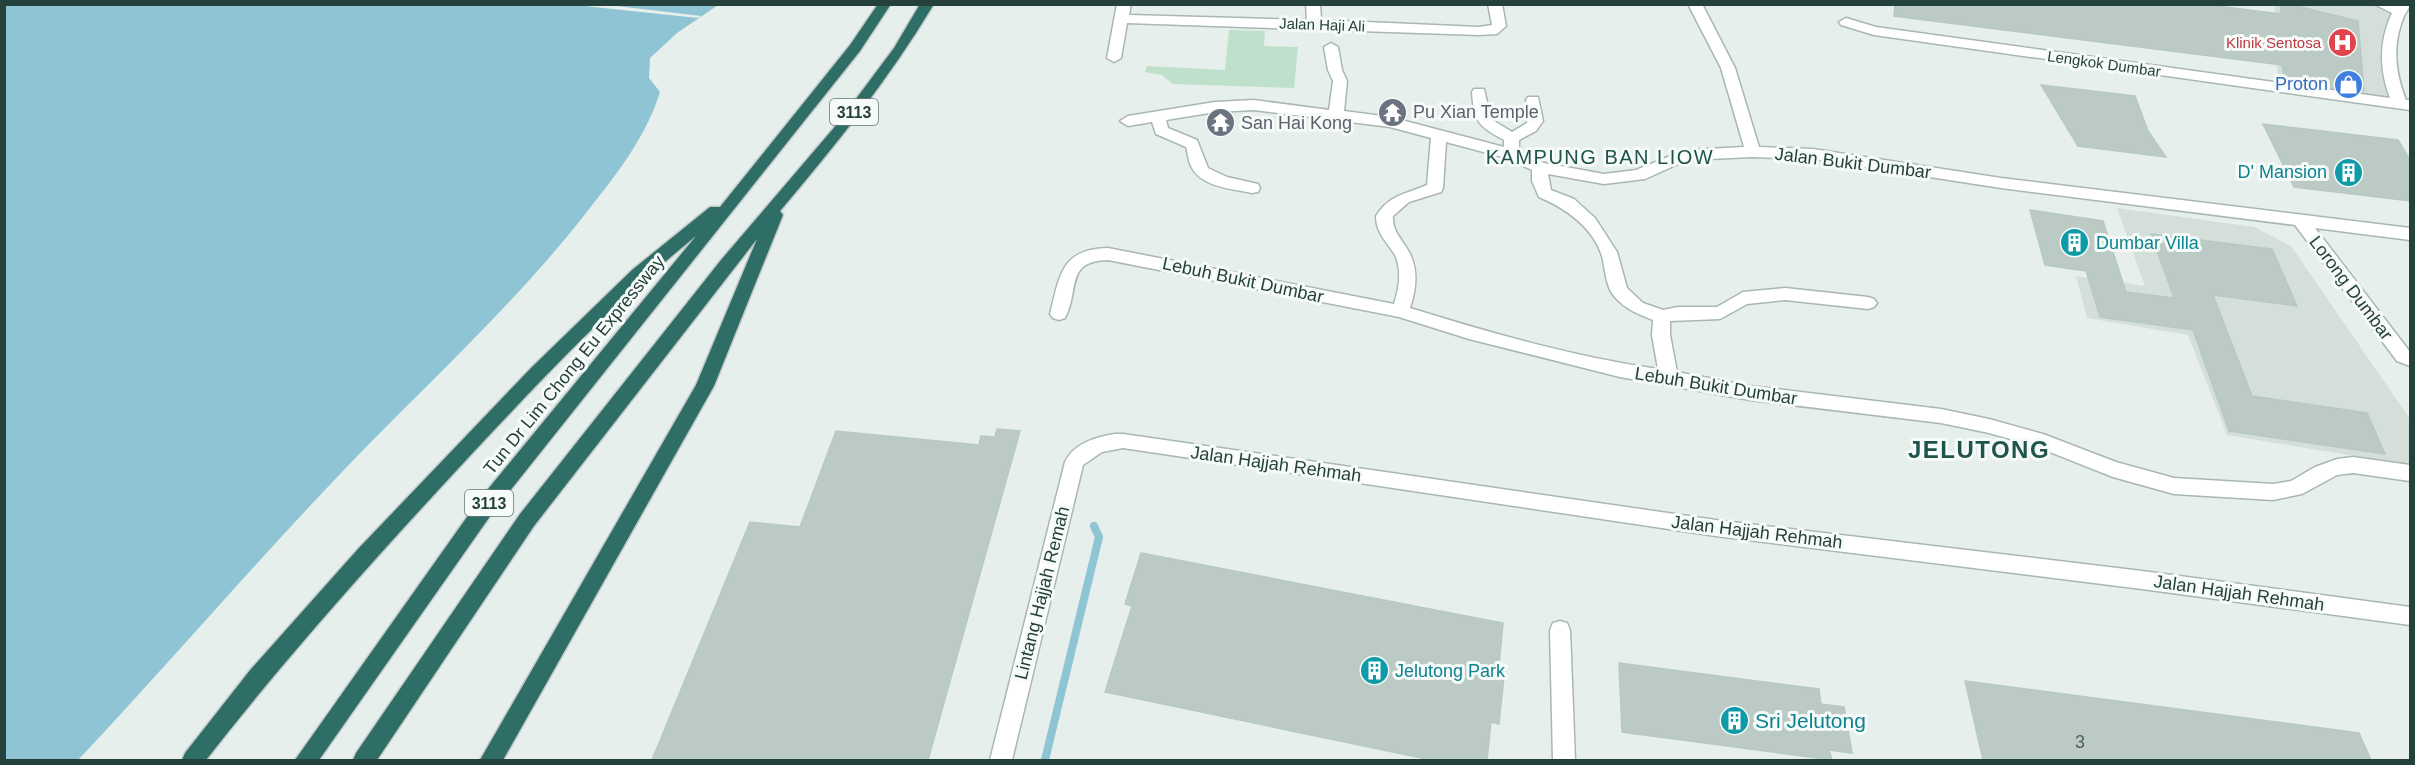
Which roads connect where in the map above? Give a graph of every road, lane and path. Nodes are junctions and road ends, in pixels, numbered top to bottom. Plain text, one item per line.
1 (885, 4) edge
2 (927, 4) edge
3 (1313, 4) edge
4 (1495, 4) edge
5 (1695, 4) edge
6 (2380, 4) edge
7 (2402, 8) edge
8 (1123, 12) edge
9 (1846, 22) dead end
10 (1314, 25) junction
11 (1331, 47) dead end
12 (1114, 58) dead end
13 (1479, 92) dead end
14 (1533, 100) dead end
15 (2407, 108) edge
16 (1336, 116) junction
17 (1158, 117) junction
18 (1128, 121) dead end
19 (1439, 135) junction
20 (1512, 138) junction
21 (1753, 152) junction
22 (1511, 154) junction
23 (1540, 167) junction
24 (1252, 188) dead end
25 (743, 189) junction
26 (781, 199) junction
27 (2300, 220) junction
28 (2410, 234) edge
29 (1868, 303) dead end
30 (1400, 311) junction
31 (1059, 314) dead end
32 (1662, 317) junction
33 (2407, 358) edge
34 (1669, 377) junction
35 (1105, 442) joint
36 (2410, 473) edge
37 (2410, 616) edge
38 (1560, 630) dead end
39 (193, 760) edge
40 (306, 760) edge
41 (363, 760) edge
42 (491, 760) edge
43 (1001, 760) edge
44 (1564, 760) edge

1 - 25 highway, Tun Dr Lim Chong Eu Expressway / 3113
2 - 26 highway, 3113
3 - 10 street
4 - 10 street, Jalan Haji Ali
5 - 21 street
6 - 7 street
7 - 15 street, Lengkok Dumbar
8 - 10 street, Jalan Haji Ali
8 - 12 street
9 - 15 street, Lengkok Dumbar
11 - 16 street
13 - 20 street
14 - 20 street
16 - 17 street, Jalan Bukit Dumbar
16 - 19 street, Jalan Bukit Dumbar
17 - 18 street, Jalan Bukit Dumbar
17 - 24 street
19 - 22 street, Jalan Bukit Dumbar
19 - 30 street
20 - 22 street
21 - 23 street, Jalan Bukit Dumbar
21 - 27 street, Jalan Bukit Dumbar
22 - 23 street, Jalan Bukit Dumbar
23 - 32 street
25 - 39 highway
25 - 40 highway, Tun Dr Lim Chong Eu Expressway / 3113
26 - 41 highway, 3113
26 - 42 highway
27 - 28 street, Jalan Bukit Dumbar
27 - 33 street, Lorong Dumbar
29 - 32 street
30 - 31 street, Lebuh Bukit Dumbar
30 - 34 street, Lebuh Bukit Dumbar
32 - 34 street
34 - 36 street, Lebuh Bukit Dumbar
35 - 37 street, Jalan Hajjah Rehmah
35 - 43 street, Lintang Hajjah Remah
38 - 44 street

